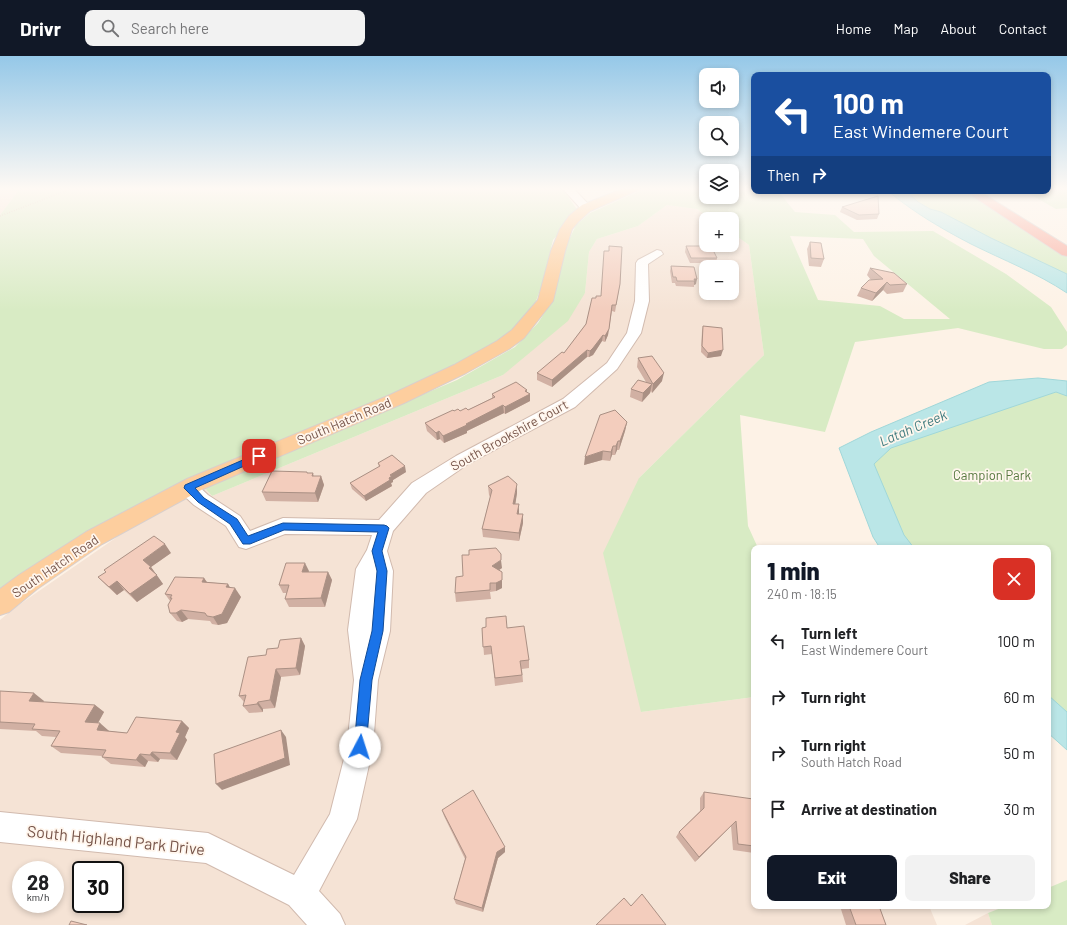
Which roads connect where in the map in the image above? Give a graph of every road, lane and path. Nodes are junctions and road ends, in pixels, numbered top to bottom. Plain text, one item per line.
1 (566, 230) edge
2 (1032, 230) edge
3 (1067, 252) edge
4 (657, 254) dead end
5 (188, 488) junction
6 (384, 528) junction
7 (0, 604) edge
8 (0, 827) edge
9 (300, 894) junction
10 (329, 925) edge

1 - 5 main road, South Hatch Road
2 - 3 highway
4 - 6 street, South Brookshire Court
5 - 6 street
5 - 7 main road, South Hatch Road
6 - 9 street, South Brookshire Court
8 - 9 street, South Highland Park Drive
9 - 10 street, South Highland Park Drive

